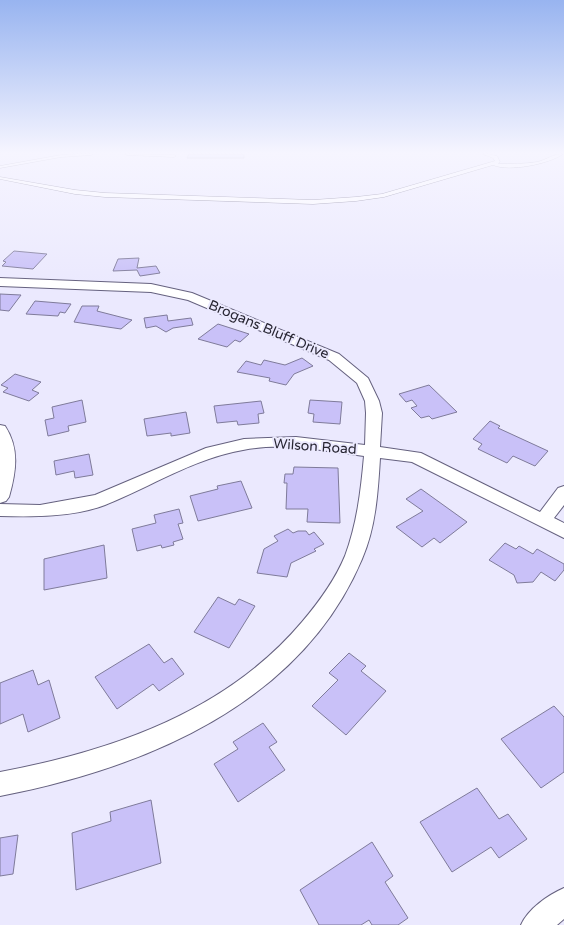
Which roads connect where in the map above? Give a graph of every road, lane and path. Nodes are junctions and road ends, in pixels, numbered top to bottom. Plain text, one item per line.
1 (169, 197) edge
2 (369, 197) edge
3 (0, 282) edge
4 (0, 430) edge
5 (372, 450) junction
6 (564, 492) edge
7 (0, 497) edge
8 (0, 510) edge
9 (543, 521) junction
10 (564, 531) edge
11 (0, 784) edge
12 (564, 902) edge
13 (536, 925) edge

1 - 2 lane
3 - 5 street, Brogans Bluff Drive
4 - 7 street
5 - 8 street, Wilson Road
5 - 9 street, Wilson Road
5 - 11 street, Brogans Bluff Drive
6 - 9 street
9 - 10 street, Wilson Road
12 - 13 street

